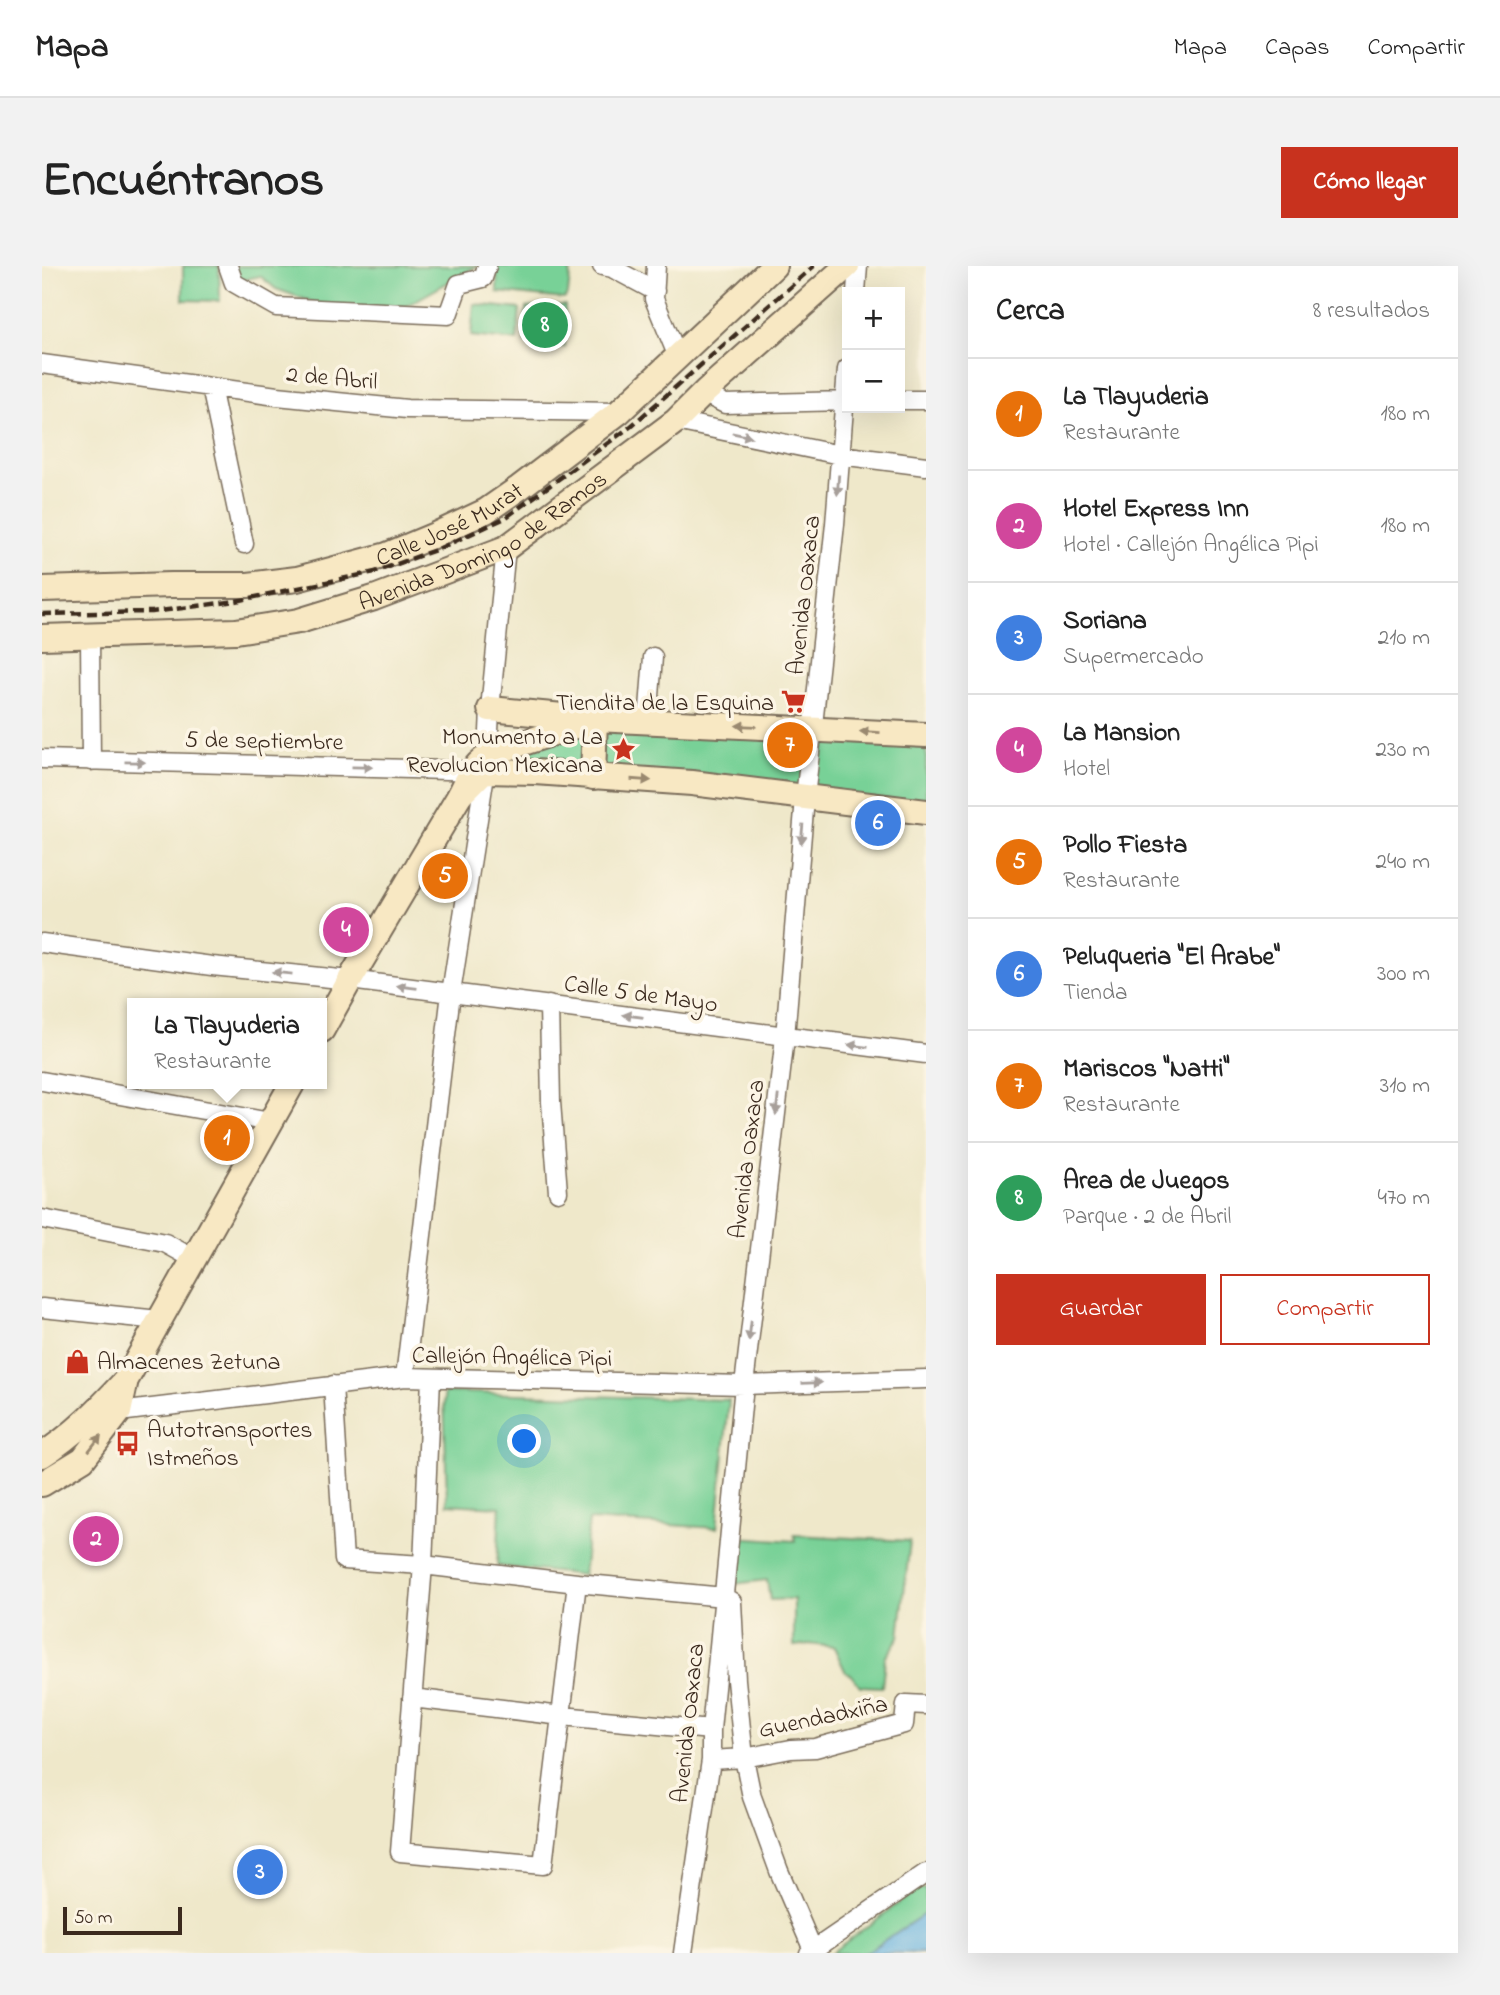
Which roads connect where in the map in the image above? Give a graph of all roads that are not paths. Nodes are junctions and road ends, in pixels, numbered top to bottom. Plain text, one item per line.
1 (228, 266) edge
2 (487, 266) edge
3 (602, 266) edge
4 (656, 266) edge
5 (774, 266) edge
6 (847, 266) edge
7 (858, 266) edge
8 (856, 287) edge
9 (655, 291) junction
10 (678, 357) junction
11 (42, 364) edge
12 (211, 387) junction
13 (706, 391) junction
14 (905, 400) edge
15 (926, 400) edge
16 (842, 401) edge
17 (618, 412) junction
18 (845, 413) edge
19 (676, 421) junction
20 (840, 455) junction
21 (926, 466) edge
22 (244, 544) dead end
23 (506, 548) junction
24 (42, 589) edge
25 (90, 636) junction
26 (42, 637) edge
27 (653, 657) dead end
28 (490, 709) junction
29 (595, 719) junction
30 (648, 722) junction
31 (814, 729) junction
32 (926, 735) edge
33 (42, 760) edge
34 (91, 761) junction
35 (481, 765) junction
36 (593, 777) junction
37 (805, 798) junction
38 (926, 813) edge
39 (42, 943) edge
40 (349, 980) junction
41 (451, 993) junction
42 (550, 1005) junction
43 (327, 1019) edge
44 (785, 1037) junction
45 (926, 1054) edge
46 (42, 1081) edge
47 (289, 1089) edge
48 (270, 1122) junction
49 (558, 1192) dead end
50 (42, 1219) edge
51 (194, 1259) junction
52 (42, 1308) edge
53 (159, 1320) junction
54 (405, 1377) junction
55 (431, 1378) junction
56 (926, 1378) edge
57 (333, 1385) junction
58 (744, 1385) junction
59 (110, 1410) junction
60 (42, 1455) edge
61 (42, 1484) edge
62 (423, 1565) junction
63 (577, 1583) junction
64 (724, 1597) junction
65 (412, 1698) junction
66 (926, 1705) edge
67 (562, 1716) junction
68 (711, 1730) junction
69 (744, 1758) junction
70 (710, 1760) junction
71 (926, 1873) edge
72 (811, 1952) edge
73 (682, 1953) edge

1 - 2 street
3 - 9 street
4 - 9 street
5 - 10 street, Calle José Murat
6 - 13 street, Avenida Domingo de Ramos
7 - 8 street
9 - 10 street
10 - 17 street, Calle José Murat
11 - 12 street, 2 de Abril
12 - 17 street, 2 de Abril
12 - 22 street
13 - 16 street
13 - 19 street, Avenida Domingo de Ramos
14 - 15 street
17 - 24 street, Calle José Murat
18 - 20 street, Avenida Oaxaca
19 -> 20 street
19 - 23 street, Avenida Domingo de Ramos
20 - 21 street
20 -> 31 street, Avenida Oaxaca
23 - 25 street, Avenida Domingo de Ramos
23 - 28 street
25 - 26 street, Avenida Domingo de Ramos
25 - 34 street
27 - 30 street
28 - 29 street
28 - 35 street
29 - 30 street
29 - 35 street
29 - 36 street
31 -> 30 street
32 -> 31 street
31 - 37 street, Avenida Oaxaca
33 - 34 street, 5 de septiembre
34 -> 35 street, 5 de septiembre
35 - 36 street
35 - 40 street
35 - 41 street
36 -> 37 street
37 - 38 street
37 -> 44 street, Avenida Oaxaca
40 -> 39 street, Calle 5 de Mayo
41 -> 40 street, Calle 5 de Mayo
40 - 43 street
41 - 42 street, Calle 5 de Mayo
41 - 54 street
44 -> 42 street, Calle 5 de Mayo
42 - 49 street
45 -> 44 street, Calle 5 de Mayo
44 -> 58 street, Avenida Oaxaca
46 - 48 street
47 - 48 street
48 - 51 street
50 - 51 street
51 - 53 street
52 - 53 street
53 - 59 street
54 - 55 street, Callejón Angélica Pipi
54 - 57 street, Callejón Angélica Pipi
55 - 58 street, Callejón Angélica Pipi
55 - 62 street
58 -> 56 street, Callejón Angélica Pipi
57 - 59 street, Callejón Angélica Pipi
57 - 62 street
58 - 64 street, Avenida Oaxaca
59 - 60 street
61 -> 59 street
62 - 63 street
62 - 65 street
63 - 64 street
63 - 67 street
64 - 68 street, Avenida Oaxaca
64 - 69 street
65 - 67 street
65 - 67 street
66 - 69 street, Guendadxiña
67 - 68 street
68 - 70 street, Avenida Oaxaca
69 - 70 street, Guendadxiña
69 - 72 street
70 - 73 street, Avenida Oaxaca
71 - 72 street

